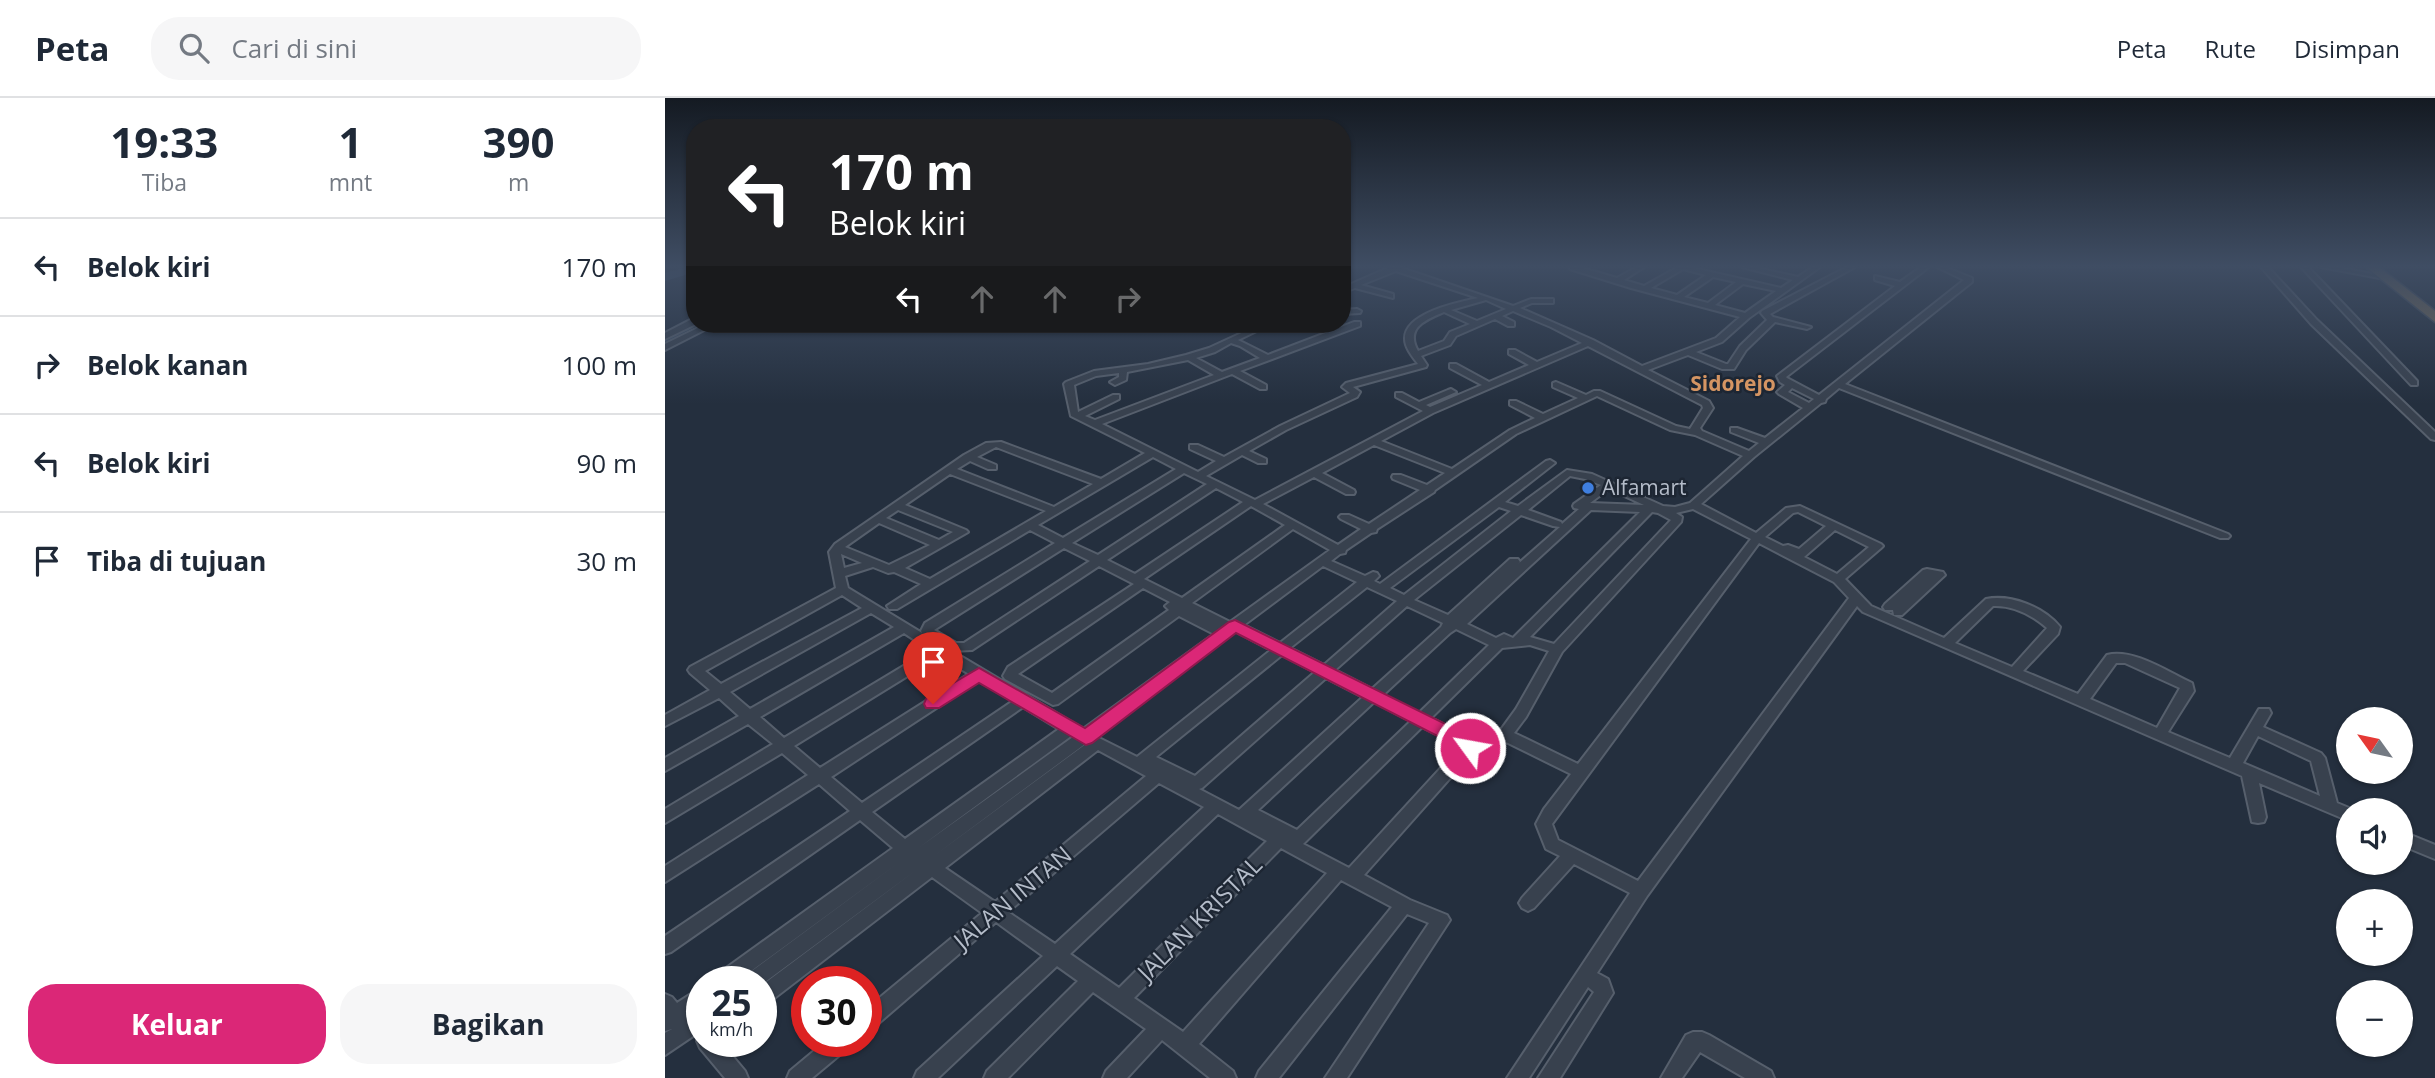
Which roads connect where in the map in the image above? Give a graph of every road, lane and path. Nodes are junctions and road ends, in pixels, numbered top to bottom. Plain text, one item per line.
1 (1437, 313) edge
2 (1451, 313) edge
3 (1503, 313) edge
4 (1525, 313) edge
5 (1734, 313) edge
6 (1750, 313) edge
7 (1762, 313) edge
8 (1775, 313) edge
9 (1864, 313) edge
10 (1928, 313) edge
11 (2305, 313) edge
12 (2347, 313) edge
13 (1495, 316) junction
14 (1746, 316) junction
15 (1769, 316) junction
16 (1357, 324) dead end
17 (1478, 324) junction
18 (1511, 324) dead end
19 (1351, 326) edge
20 (1807, 327) dead end
21 (686, 329) edge
22 (686, 331) edge
23 (1246, 333) edge
24 (1331, 333) edge
25 (665, 336) edge
26 (1229, 340) junction
27 (1590, 342) junction
28 (1715, 342) junction
29 (665, 347) edge
30 (1511, 352) dead end
31 (1689, 352) junction
32 (1189, 357) junction
33 (1265, 359) junction
34 (1704, 359) junction
35 (1417, 362) junction
36 (1251, 364) joint
37 (1536, 365) junction
38 (1453, 366) dead end
39 (1643, 369) junction
40 (1123, 370) junction
41 (1232, 371) junction
42 (1221, 375) junction
43 (1115, 382) dead end
44 (2414, 383) dead end
45 (1791, 384) junction
46 (1556, 385) dead end
47 (1840, 385) junction
48 (1488, 386) junction
49 (1263, 387) dead end
50 (1399, 395) dead end
51 (1460, 395) junction
52 (1116, 397) dead end
53 (1585, 398) junction
54 (1822, 400) junction
55 (1513, 403) dead end
56 (1419, 405) junction
57 (1810, 408) junction
58 (1430, 411) junction
59 (1077, 415) junction
60 (1543, 418) junction
61 (1094, 425) junction
62 (1734, 430) dead end
63 (1697, 433) junction
64 (2435, 437) edge
65 (1373, 441) junction
66 (1767, 442) junction
67 (1194, 447) dead end
68 (1241, 451) junction
69 (1153, 453) junction
70 (1749, 455) junction
71 (968, 457) junction
72 (1224, 461) junction
73 (1262, 461) dead end
74 (1550, 463) dead end
75 (992, 467) dead end
76 (1184, 468) junction
77 (950, 470) junction
78 (1314, 473) junction
79 (1453, 473) junction
80 (1198, 476) junction
81 (1397, 477) dead end
82 (1099, 482) junction
83 (1215, 484) junction
84 (1608, 485) junction
85 (1430, 490) junction
86 (1350, 492) dead end
87 (1252, 503) junction
88 (1499, 503) junction
89 (898, 506) junction
90 (1688, 506) junction
91 (1581, 509) junction
92 (1052, 510) junction
93 (1648, 510) junction
94 (1520, 511) junction
95 (1345, 517) dead end
96 (880, 519) junction
97 (1293, 525) junction
98 (1834, 525) junction
99 (1027, 526) junction
100 (1372, 530) junction
101 (1553, 530) junction
102 (1759, 536) junction
103 (2224, 536) dead end
104 (1061, 543) junction
105 (939, 544) junction
106 (837, 548) junction
107 (1800, 554) junction
108 (1331, 557) junction
109 (1094, 562) junction
110 (873, 563) junction
111 (896, 568) junction
112 (839, 574) junction
113 (1840, 577) junction
114 (1370, 578) junction
115 (930, 584) junction
116 (1138, 584) junction
117 (1386, 586) junction
118 (842, 590) junction
119 (1409, 597) junction
120 (1862, 601) junction
121 (893, 606) dead end
122 (1181, 606) junction
123 (871, 608) junction
124 (1898, 616) junction
125 (1455, 621) junction
126 (903, 628) junction
127 (1230, 629) junction
128 (1507, 642) junction
129 (1948, 642) junction
130 (1556, 649) junction
131 (940, 650) junction
132 (1281, 650) junction
133 (2018, 668) junction
134 (1324, 671) junction
135 (979, 674) junction
136 (720, 691) junction
137 (1373, 695) junction
138 (2083, 699) junction
139 (1022, 701) junction
140 (2264, 713) dead end
141 (747, 716) junction
142 (1421, 720) junction
143 (665, 721) edge
144 (2164, 728) junction
145 (1070, 729) junction
146 (2255, 729) junction
147 (1505, 735) junction
148 (1091, 740) junction
149 (783, 744) junction
150 (1482, 751) dead end
151 (2235, 762) junction
152 (665, 765) edge
153 (1580, 772) junction
154 (2249, 772) junction
155 (1158, 775) junction
156 (817, 777) junction
157 (2329, 802) junction
158 (1216, 806) junction
159 (2336, 807) edge
160 (860, 813) junction
161 (665, 817) edge
162 (2258, 817) dead end
163 (1280, 838) junction
164 (2413, 843) edge
165 (2435, 852) edge
166 (1572, 855) junction
167 (919, 858) junction
168 (1345, 874) junction
169 (665, 875) edge
170 (1641, 891) junction
171 (1528, 902) dead end
172 (1404, 905) junction
173 (997, 912) junction
174 (665, 946) edge
175 (1056, 955) junction
176 (747, 966) edge
177 (773, 966) edge
178 (1585, 975) junction
179 (1092, 980) junction
180 (777, 983) edge
181 (1120, 1000) junction
182 (686, 1004) edge
183 (882, 1008) edge
184 (668, 1013) edge
185 (1160, 1027) junction
186 (686, 1033) edge
187 (665, 1045) edge
188 (1185, 1045) junction
189 (720, 1057) edge
190 (822, 1057) edge
191 (738, 1078) edge
192 (797, 1078) edge
193 (925, 1078) edge
194 (994, 1078) edge
195 (1112, 1078) edge
196 (1226, 1078) edge
197 (1266, 1078) edge
198 (1335, 1078) edge
199 (1517, 1078) edge
200 (1548, 1078) edge
201 (1671, 1078) edge
202 (1764, 1078) edge

1 - 35 street
2 - 17 street
3 - 13 street
4 - 27 street
5 - 14 street
6 - 14 street
7 - 15 street
8 - 15 street
9 - 45 street
10 - 47 street
11 - 64 street
12 - 44 street
13 - 17 street
13 - 18 street
14 - 28 street
15 - 20 street
15 - 34 street
16 - 19 street
17 - 35 street
21 - 25 street
22 - 29 street
23 - 26 street
24 - 33 street
26 - 32 street
26 - 33 street
27 - 37 street
27 - 39 street
28 - 31 street
28 - 34 street
30 - 37 street
31 - 34 street
31 - 39 street
32 - 40 street
32 - 42 street
33 - 36 street
35 - 68 street
36 - 41 street
37 - 48 street
38 - 48 street
39 - 63 street
40 - 43 street
40 - 59 street
41 - 42 street
41 - 49 street
42 - 61 street
45 - 54 street
45 - 57 street
46 - 53 street
47 - 54 street
47 - 103 street
48 - 51 street
50 - 56 street
51 - 56 street
51 - 58 street
52 - 59 street
53 - 60 street
53 - 63 street
54 - 57 street
55 - 60 street
56 - 58 street
57 - 66 street
58 - 65 street
59 - 61 street
60 - 79 street
61 - 69 street
62 - 66 street
63 - 70 street
65 - 78 street
65 - 79 street
66 - 70 street
67 - 72 street
68 - 72 street
68 - 73 street
69 - 76 street
69 - 82 street
70 - 90 street
71 - 75 street
71 - 77 street
71 - 82 street
72 - 80 street
74 - 88 street
76 - 80 street
76 - 104 street
77 - 89 street
77 - 92 street
78 - 86 street
78 - 87 street
79 - 85 street
80 - 83 street
81 - 85 street
82 - 92 street
83 - 87 street
83 - 109 street
84 - 91 street
84 - 93 street
84 - 94 street
85 - 100 street
87 - 97 street
87 - 116 street
88 - 94 street
88 - 117 street
89 - 96 street
89 - 105 street
90 - 93 street
90 - 102 street
91 - 93 street
91 - 101 street
92 - 99 street
93 - 128 street
93 - 130 street
94 - 101 street
94 - 119 street
95 - 100 street
96 - 105 street
96 - 106 street
97 - 108 street
97 - 122 street
98 - 102 street
98 - 107 street
98 - 113 street
99 - 104 street
99 - 115 street
100 - 108 street
101 - 125 street
102 - 107 street
102 - 113 street
102 - 153 street
104 - 109 street
104 - 109 street
105 - 111 street
106 - 110 street
106 - 112 street
107 - 113 street
108 - 114 street
108 - 127 street
109 - 116 street
110 - 111 street
110 - 112 street
111 - 115 street
112 - 118 street
113 - 120 street
114 - 117 street
114 - 132 street
115 - 121 street
116 - 122 street
116 - 122 street
117 - 119 street
118 - 123 street
118 - 136 street
119 - 125 street
119 - 134 street
120 - 124 street
120 - 124 street
120 - 170 street
122 - 127 street
123 - 126 street
123 - 136 street
124 - 129 street
125 - 128 street
125 - 137 street
126 - 131 street
126 - 141 street
127 - 132 street
127 - 148 street
128 - 130 street
128 - 142 street
129 - 133 street
129 - 133 street
129 - 138 street
130 - 147 street
131 - 135 street
131 - 149 street
132 - 134 street
132 - 134 street
133 - 138 street
134 - 137 street
135 - 139 street
135 - 156 street
136 - 141 street
136 - 143 street
137 - 142 street
137 - 142 street
138 - 144 street
138 - 144 street
138 - 151 street
139 - 145 street
139 - 160 street
140 - 146 street
141 - 149 street
141 - 152 street
142 - 168 street
144 - 151 street
145 - 148 street
145 - 167 street
146 - 151 street
146 - 157 street
147 - 150 street
147 - 153 street
148 - 155 street
148 - 167 street
149 - 156 street
149 - 161 street
151 - 154 street
151 - 157 street
153 - 166 street
154 - 157 street
154 - 162 street
155 - 158 street
155 - 173 street, JALAN INTAN
156 - 160 street
156 - 169 street
157 - 159 street
158 - 163 street
158 - 175 street
160 - 167 street
160 - 174 street
163 - 168 street
163 - 181 street, JALAN KRISTAL
164 - 165 street
166 - 170 street
166 - 171 street
167 - 173 street
167 - 176 street
167 - 177 street
167 - 180 street
168 - 172 street
168 - 188 street
170 - 178 street
172 - 197 street
172 - 198 street
173 - 175 street
173 - 183 street, JALAN INTAN
175 - 179 street
175 - 193 street
178 - 199 street
178 - 200 street
179 - 181 street
179 - 194 street
181 - 185 street
182 - 184 street
185 - 188 street
185 - 195 street
186 - 187 street
188 - 196 street
189 - 191 street
190 - 192 street
201 - 202 street

